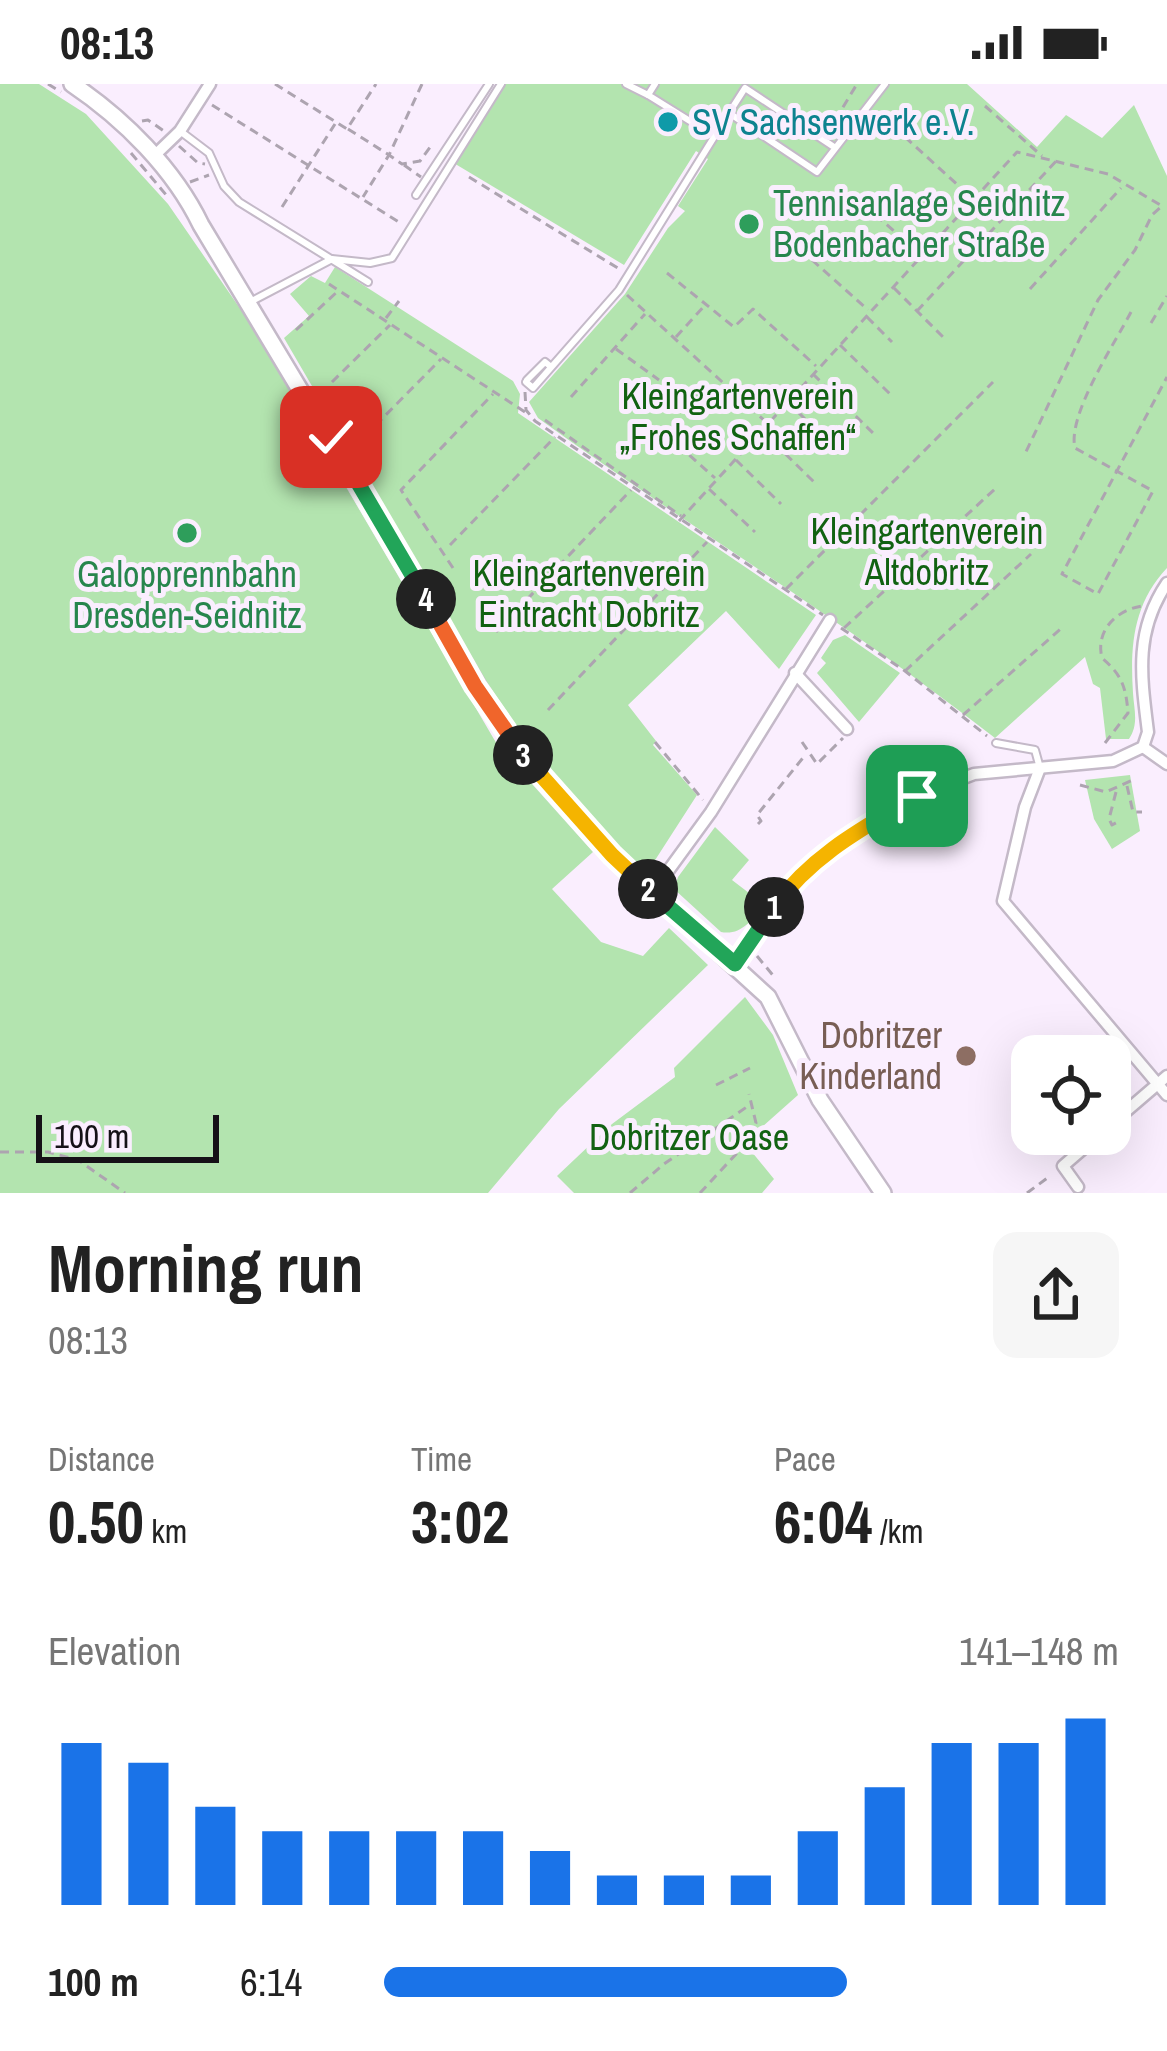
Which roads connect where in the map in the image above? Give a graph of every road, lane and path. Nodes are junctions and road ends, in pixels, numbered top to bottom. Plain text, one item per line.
1 (48, 84) edge
2 (210, 84) edge
3 (275, 84) edge
4 (376, 84) edge
5 (422, 84) edge
6 (489, 84) edge
7 (501, 84) edge
8 (626, 84) edge
9 (655, 84) edge
10 (857, 84) edge
11 (885, 84) edge
12 (69, 89) edge
13 (648, 95) junction
14 (202, 98) junction
15 (985, 106) dead end
16 (729, 113) junction
17 (165, 119) dead end
18 (811, 119) dead end
19 (336, 122) junction
20 (159, 126) dead end
21 (347, 129) junction
22 (180, 131) junction
23 (715, 136) junction
24 (905, 137) dead end
25 (433, 143) dead end
26 (834, 147) junction
27 (131, 153) dead end
28 (389, 155) junction
29 (1042, 156) junction
30 (1058, 159) junction
31 (158, 163) junction
32 (309, 164) junction
33 (402, 164) junction
34 (217, 172) junction
35 (469, 178) dead end
36 (425, 180) junction
37 (1124, 185) junction
38 (177, 190) junction
39 (416, 195) dead end
40 (854, 195) dead end
41 (362, 198) junction
42 (974, 200) junction
43 (282, 207) dead end
44 (404, 224) dead end
45 (922, 255) junction
46 (332, 260) junction
47 (812, 260) dead end
48 (668, 274) dead end
49 (628, 275) junction
50 (368, 283) dead end
51 (329, 284) dead end
52 (892, 287) junction
53 (1030, 289) dead end
54 (339, 290) junction
55 (620, 290) junction
56 (1167, 296) edge
57 (400, 301) dead end
58 (249, 302) junction
59 (707, 303) junction
60 (917, 311) junction
61 (1131, 312) dead end
62 (646, 313) junction
63 (867, 314) junction
64 (384, 320) junction
65 (1151, 323) dead end
66 (391, 324) junction
67 (296, 330) dead end
68 (674, 338) junction
69 (944, 338) dead end
70 (892, 342) dead end
71 (839, 344) junction
72 (614, 348) junction
73 (443, 358) junction
74 (817, 367) junction
75 (812, 373) junction
76 (1167, 377) edge
77 (659, 380) dead end
78 (332, 382) dead end
79 (993, 382) dead end
80 (529, 385) joint
81 (494, 393) junction
82 (890, 394) dead end
83 (571, 397) dead end
84 (787, 401) junction
85 (528, 414) junction
86 (545, 420) dead end
87 (767, 424) junction
88 (761, 430) junction
89 (667, 435) dead end
90 (365, 436) dead end
91 (556, 436) junction
92 (876, 436) dead end
93 (839, 453) dead end
94 (1024, 456) dead end
95 (735, 459) junction
96 (1114, 471) junction
97 (716, 479) junction
98 (814, 482) dead end
99 (708, 488) junction
100 (996, 488) dead end
101 (632, 489) junction
102 (782, 504) dead end
103 (681, 519) junction
104 (754, 532) dead end
105 (709, 540) junction
106 (450, 545) dead end
107 (1031, 554) dead end
108 (453, 568) dead end
109 (1167, 583) edge
110 (784, 590) junction
111 (1144, 606) dead end
112 (830, 620) junction
113 (1064, 626) dead end
114 (842, 629) junction
115 (496, 632) dead end
116 (905, 671) junction
117 (795, 673) junction
118 (548, 710) dead end
119 (1129, 712) junction
120 (1137, 713) dead end
121 (962, 716) junction
122 (847, 729) joint
123 (655, 742) dead end
124 (802, 742) dead end
125 (996, 743) joint
126 (1106, 743) dead end
127 (1143, 747) junction
128 (806, 754) junction
129 (1167, 764) edge
130 (1040, 768) junction
131 (1135, 779) dead end
132 (1080, 785) dead end
133 (1126, 785) junction
134 (1116, 790) junction
135 (1129, 794) junction
136 (1118, 797) junction
137 (711, 812) junction
138 (1142, 812) dead end
139 (1121, 820) dead end
140 (758, 824) dead end
141 (652, 893) junction
142 (754, 952) junction
143 (735, 964) junction
144 (776, 979) dead end
145 (749, 1068) dead end
146 (1162, 1080) edge
147 (716, 1085) dead end
148 (748, 1094) dead end
149 (1167, 1096) edge
150 (751, 1104) junction
151 (1131, 1107) edge
152 (0, 1152) edge
153 (1076, 1155) edge
154 (1050, 1176) dead end
155 (1078, 1187) dead end
156 (876, 1188) edge
157 (125, 1193) edge
158 (630, 1193) edge
159 (700, 1193) edge
160 (1027, 1193) edge

1 - 12 path
2 - 14 street
3 - 19 path
4 - 21 path
5 - 28 path
6 - 36 lane
7 - 46 lane
8 - 13 lane
9 - 13 lane
10 - 18 path
11 - 26 lane
12 - 31 main road
13 - 23 lane
14 - 22 street
14 - 32 path
15 - 29 path
16 - 23 lane
16 - 26 lane
16 - 26 lane
17 - 20 path
19 - 21 path
19 - 32 path
21 - 28 path
22 - 31 street
22 - 34 lane
23 - 49 lane
24 - 42 path
25 - 33 path
27 - 38 path
28 - 33 path
28 - 41 path
29 - 30 path
29 - 42 path
30 - 37 path
30 - 60 path
31 - 38 main road
32 - 41 path
32 - 43 path
33 - 36 path
34 - 38 path
34 - 46 lane
35 - 49 path
36 - 39 lane
37 - 53 path
37 - 94 path
38 - 58 main road
40 - 45 path
41 - 44 path
42 - 45 path
45 - 52 path
46 - 50 lane
46 - 58 lane
47 - 63 path
48 - 59 path
49 - 55 lane
51 - 54 path
52 - 60 path
52 - 63 path
54 - 64 path
54 - 67 path
55 - 62 path
55 - 80 lane
56 - 65 path
57 - 64 path
58 - 141 main road
59 - 68 path
59 - 74 path
60 - 69 path
61 - 96 path
62 - 68 path
62 - 72 path
63 - 70 path
63 - 71 path
64 - 66 path
66 - 73 path
66 - 78 path
68 - 87 path
71 - 74 path
71 - 82 path
72 - 77 path
72 - 83 path
73 - 81 path
73 - 90 path
74 - 75 path
75 - 84 path
75 - 92 path
76 - 96 path
79 - 110 path
80 - 85 path
81 - 85 path
81 - 108 path
84 - 87 path
84 - 93 path
85 - 91 path
86 - 103 path
87 - 88 path
88 - 95 path
88 - 98 path
89 - 97 path
91 - 101 path
91 - 106 path
95 - 97 path
95 - 102 path
96 - 96 path
97 - 99 path
99 - 103 path
99 - 104 path
100 - 114 path
101 - 103 path
101 - 115 path
103 - 105 path
105 - 110 path
105 - 118 path
107 - 116 path
109 - 127 street
110 - 112 path
111 - 119 path
112 - 114 path
112 - 117 street
113 - 121 path
114 - 116 path
116 - 121 path
117 - 122 street
117 - 137 street
119 - 120 path
119 - 126 path
121 - 125 path
122 - 128 path
123 - 137 path
124 - 128 path
125 - 130 lane
127 - 129 street
127 - 130 street
128 - 140 path
130 - 142 street
130 - 146 street
131 - 133 path
132 - 134 path
133 - 134 path
133 - 135 path
134 - 136 path
135 - 136 path
135 - 138 path
136 - 139 path
137 - 141 street
141 - 143 main road
142 - 143 street
142 - 144 path
143 - 156 main road
145 - 147 path
146 - 149 street
146 - 151 street
148 - 150 path
150 - 158 path
150 - 159 path
152 - 157 path
153 - 155 street
154 - 160 path

